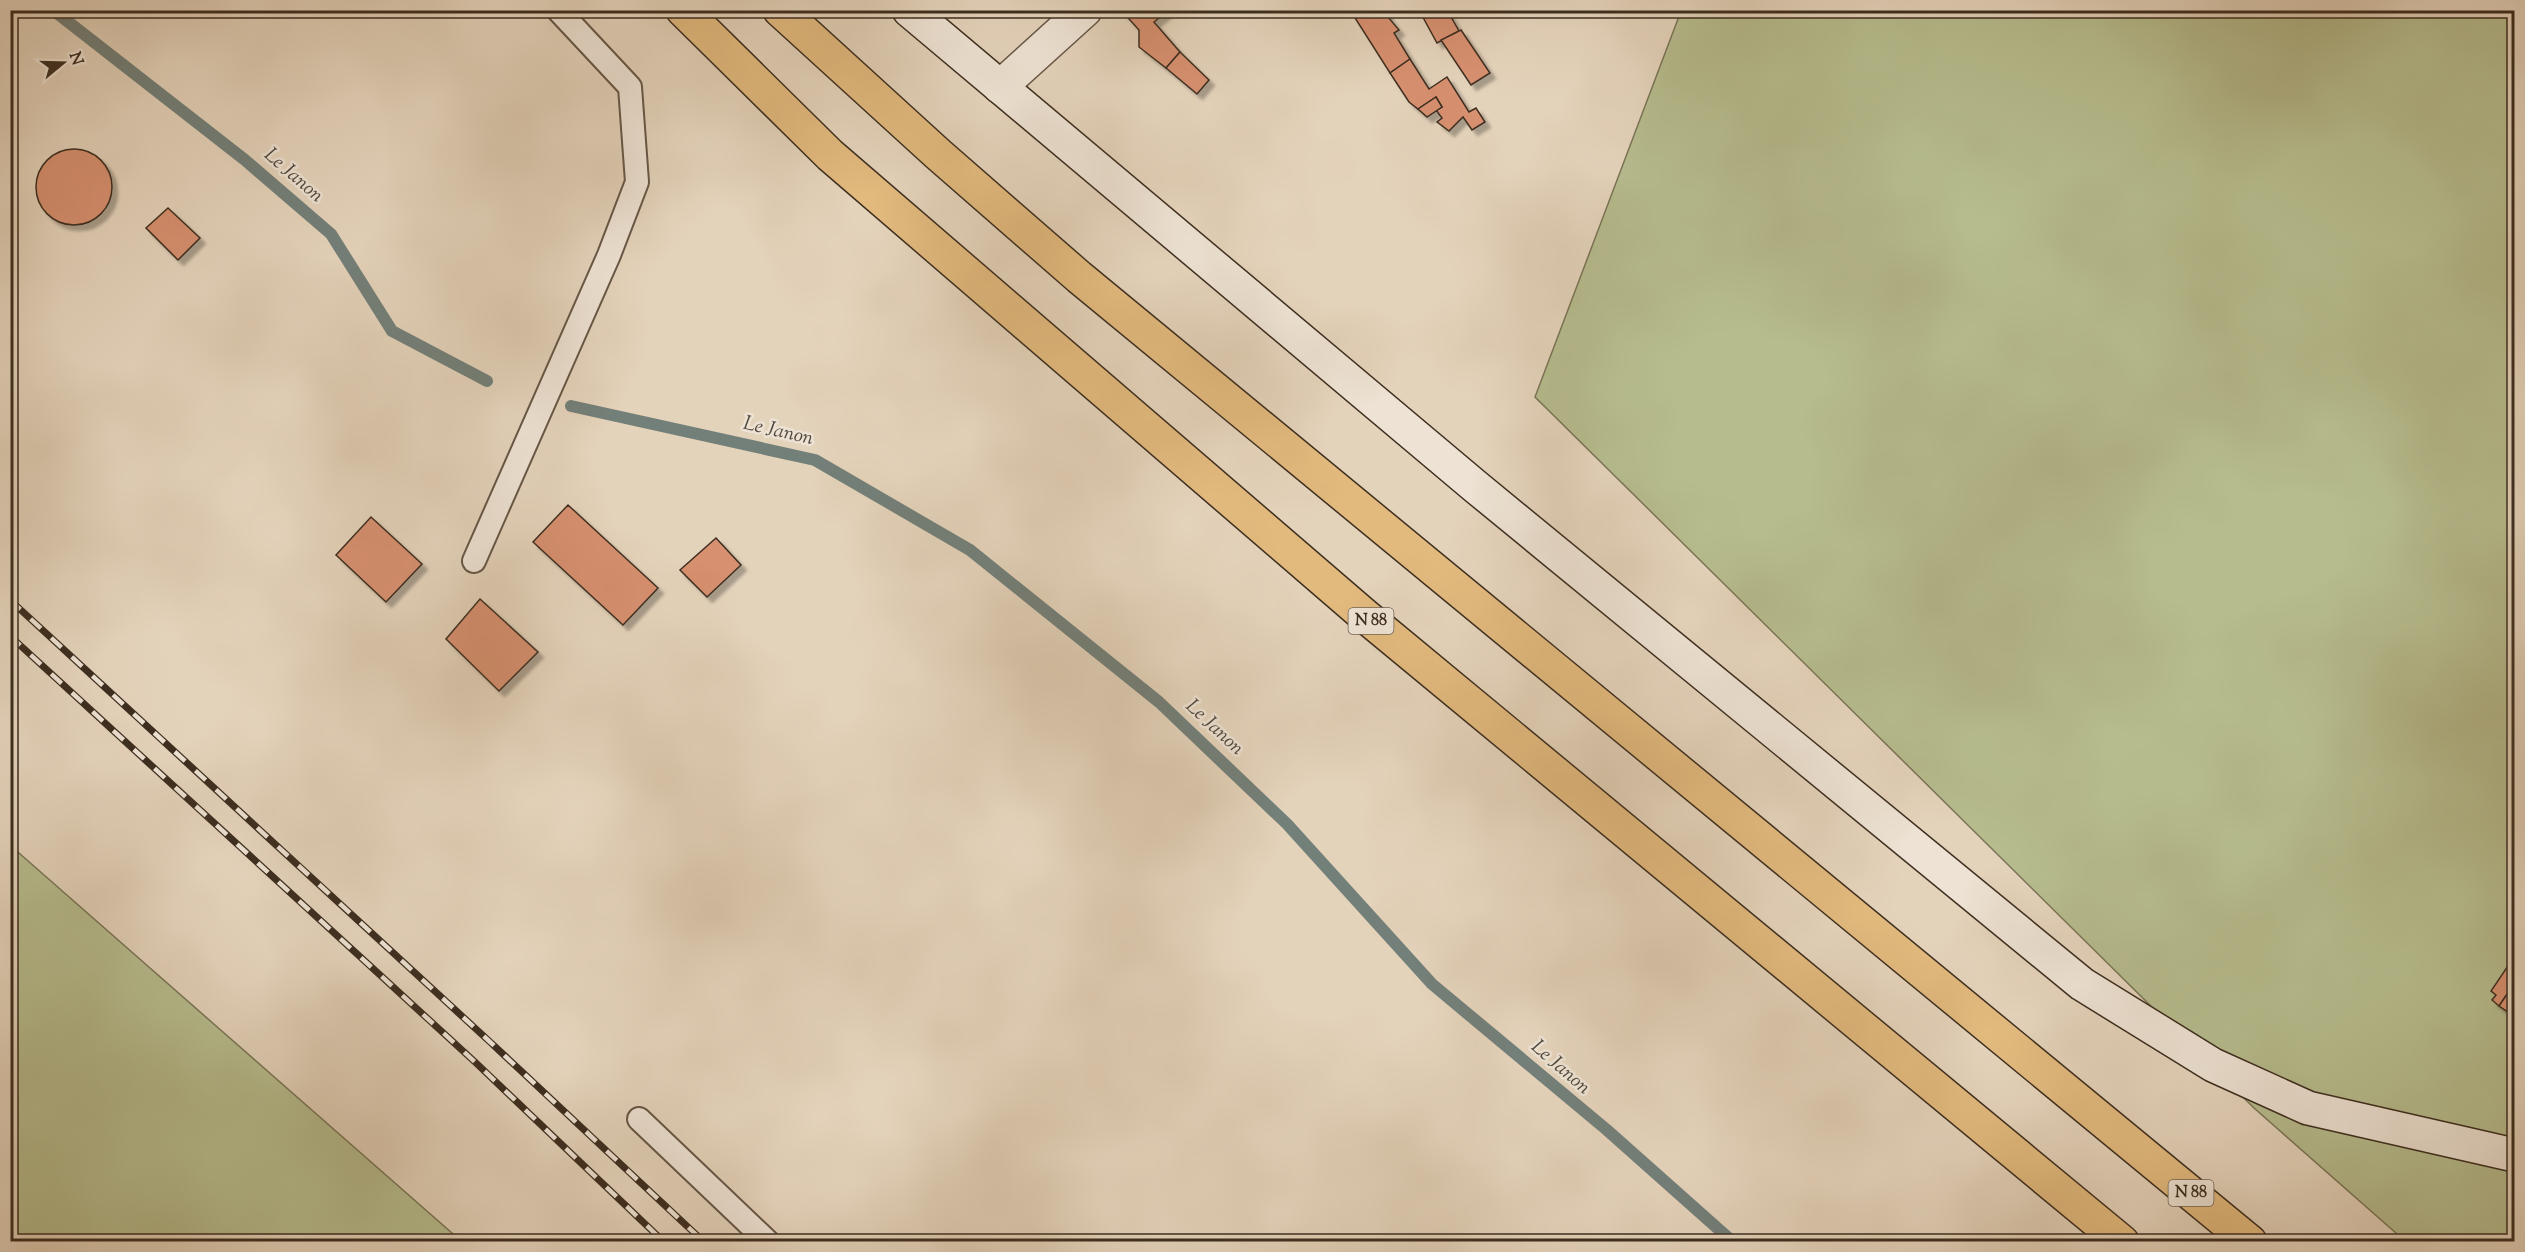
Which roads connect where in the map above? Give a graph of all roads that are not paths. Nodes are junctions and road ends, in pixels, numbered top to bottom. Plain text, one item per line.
1 (558, 10) edge
2 (683, 10) edge
3 (780, 10) edge
4 (909, 10) edge
5 (1085, 10) edge
6 (1000, 87) junction
7 (474, 561) dead end
8 (639, 1119) dead end
9 (2514, 1155) edge
10 (768, 1242) edge
11 (2122, 1242) edge
12 (2250, 1242) edge

1 - 7 lane
2 - 11 highway, N 88
3 - 12 highway, N 88
4 - 6 street
5 - 6 street
6 - 9 street
8 - 10 lane

